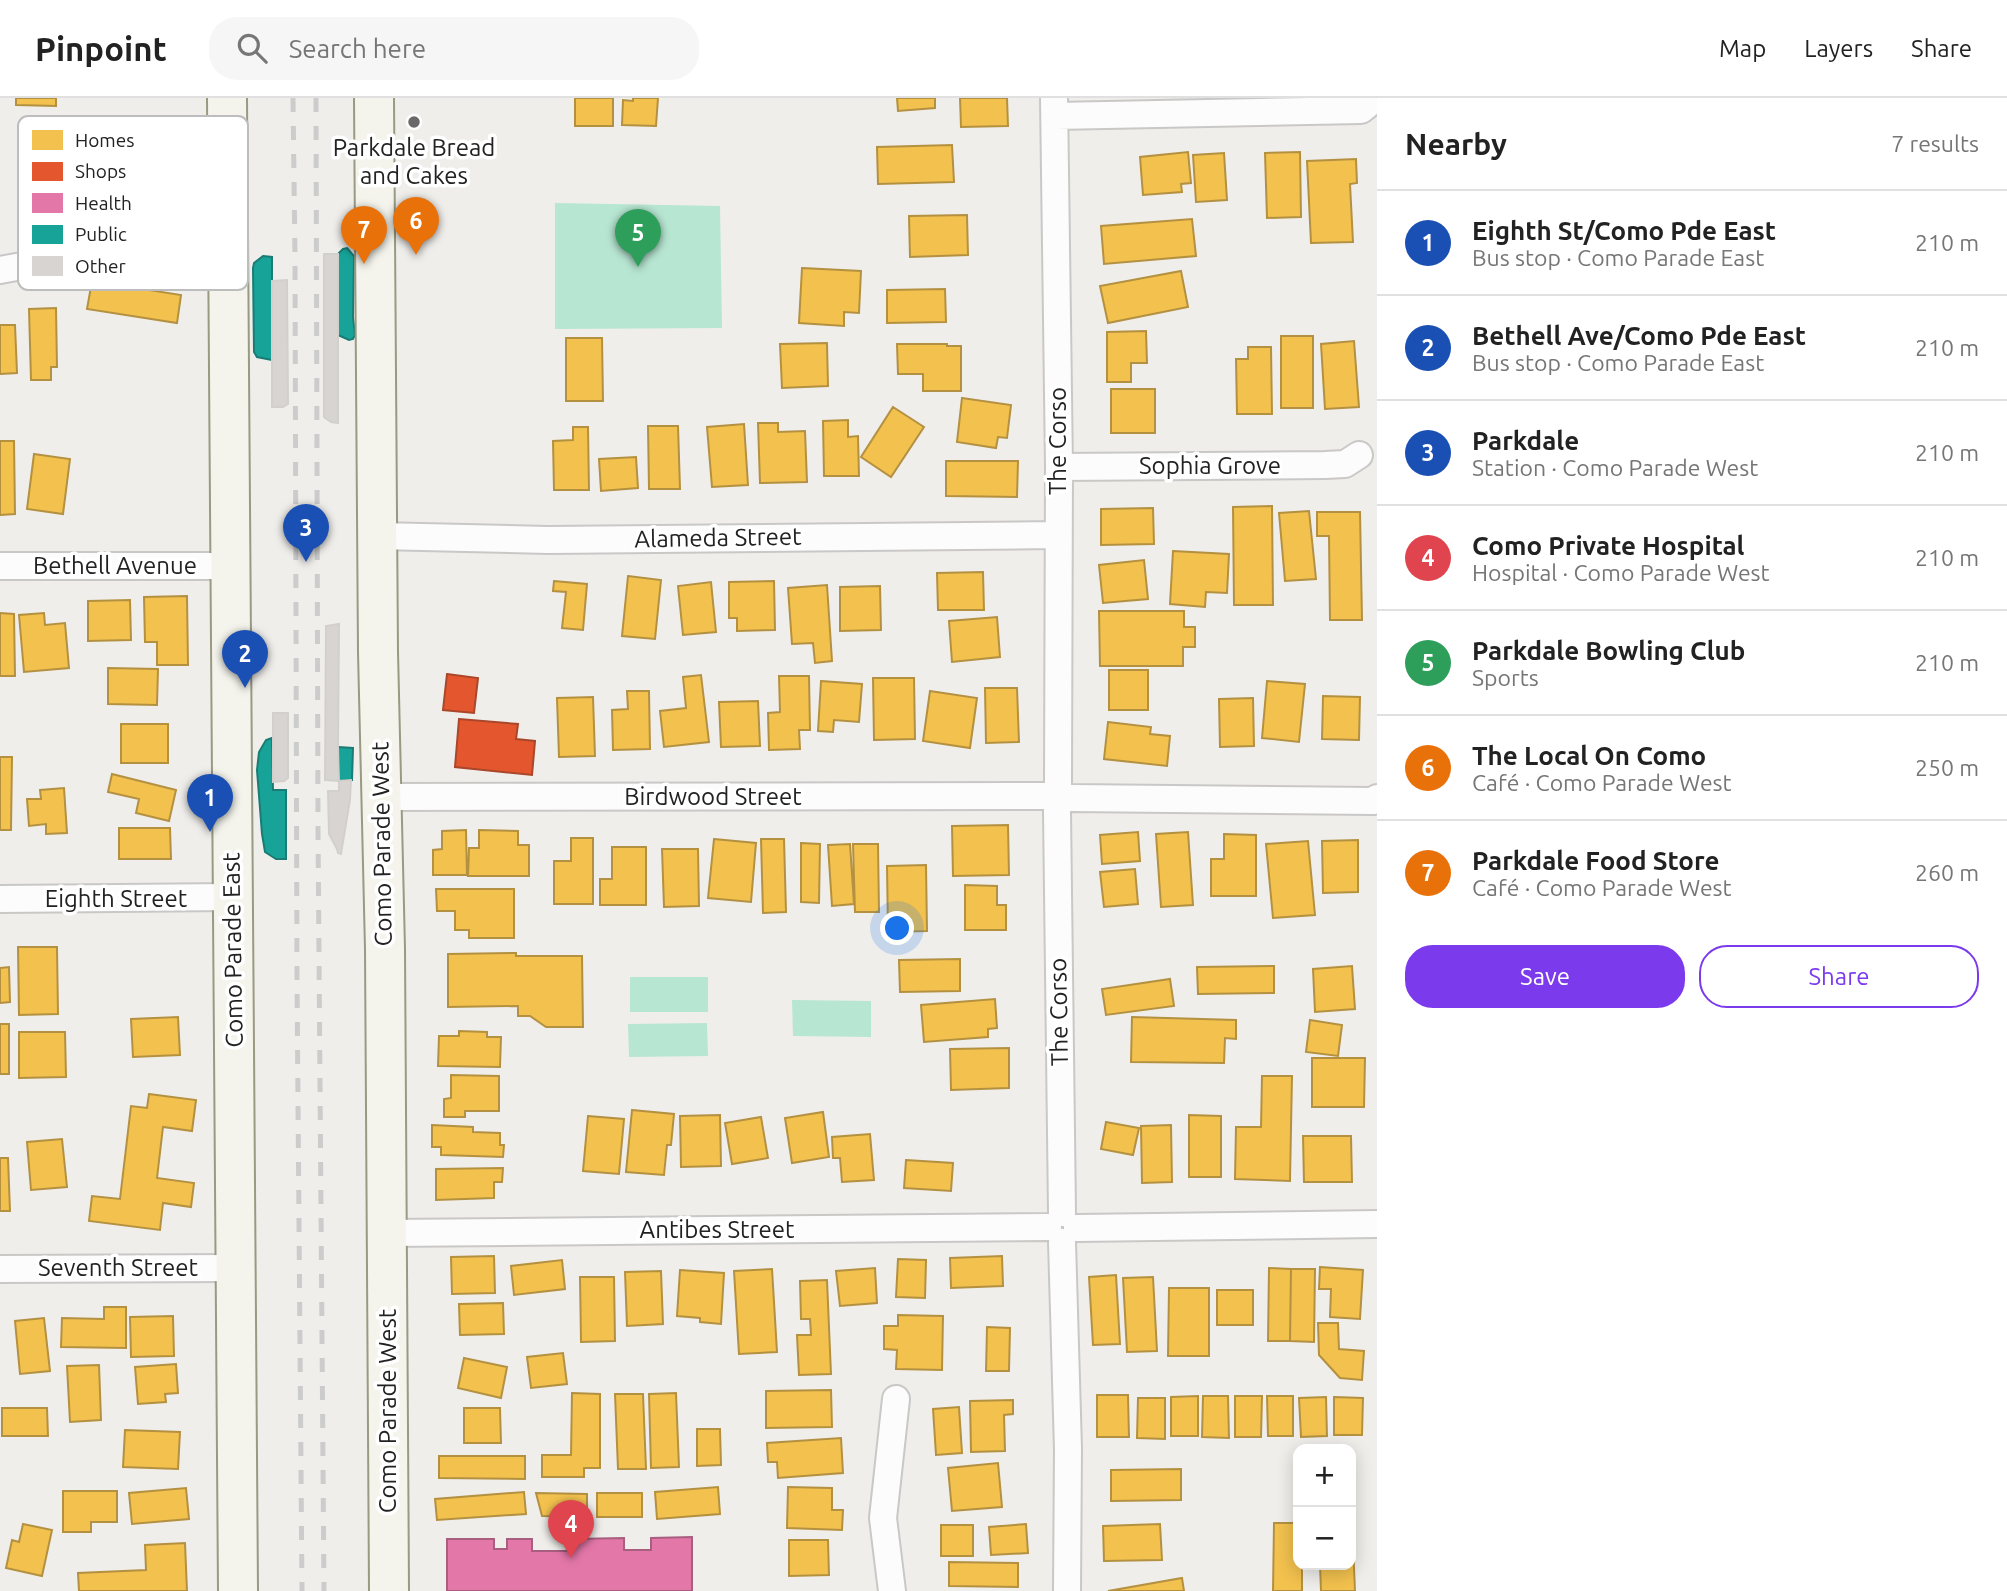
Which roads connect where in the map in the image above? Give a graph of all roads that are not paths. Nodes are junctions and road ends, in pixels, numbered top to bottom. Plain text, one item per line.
1 (227, 98) edge
2 (374, 98) edge
3 (1376, 98) edge
4 (1054, 107) edge
5 (227, 116) edge
6 (18, 268) edge
7 (0, 270) edge
8 (228, 290) edge
9 (1359, 455) dead end
10 (1059, 467) junction
11 (1058, 535) junction
12 (378, 537) junction
13 (0, 566) edge
14 (230, 566) junction
15 (380, 797) junction
16 (1058, 797) junction
17 (1377, 798) edge
18 (232, 897) junction
19 (0, 899) edge
20 (1377, 1224) edge
21 (1062, 1227) junction
22 (387, 1233) junction
23 (236, 1268) junction
24 (0, 1269) edge
25 (896, 1399) dead end
26 (238, 1591) edge
27 (389, 1591) edge
28 (892, 1591) edge
29 (1067, 1591) edge

1 - 5 street, Como Parade East
2 - 12 street, Como Parade West
3 - 4 street
4 - 10 street, The Corso
6 - 7 street
8 - 14 street, Como Parade East
9 - 10 street, Sophia Grove
10 - 11 street, The Corso
11 - 12 street, Alameda Street
11 - 16 street, The Corso
12 - 15 street, Como Parade West
13 - 14 street, Bethell Avenue
14 - 18 street, Como Parade East
15 - 16 street, Birdwood Street
15 - 22 street, Como Parade West
16 - 17 street, Birdwood Street
16 - 21 street, The Corso
18 - 19 street, Eighth Street
18 - 23 street, Como Parade East
20 - 21 street, Antibes Street
21 - 22 street, Antibes Street
21 - 29 street, The Corso
22 - 27 street, Como Parade West
23 - 24 street, Seventh Street
23 - 26 street, Como Parade East
25 - 28 street

